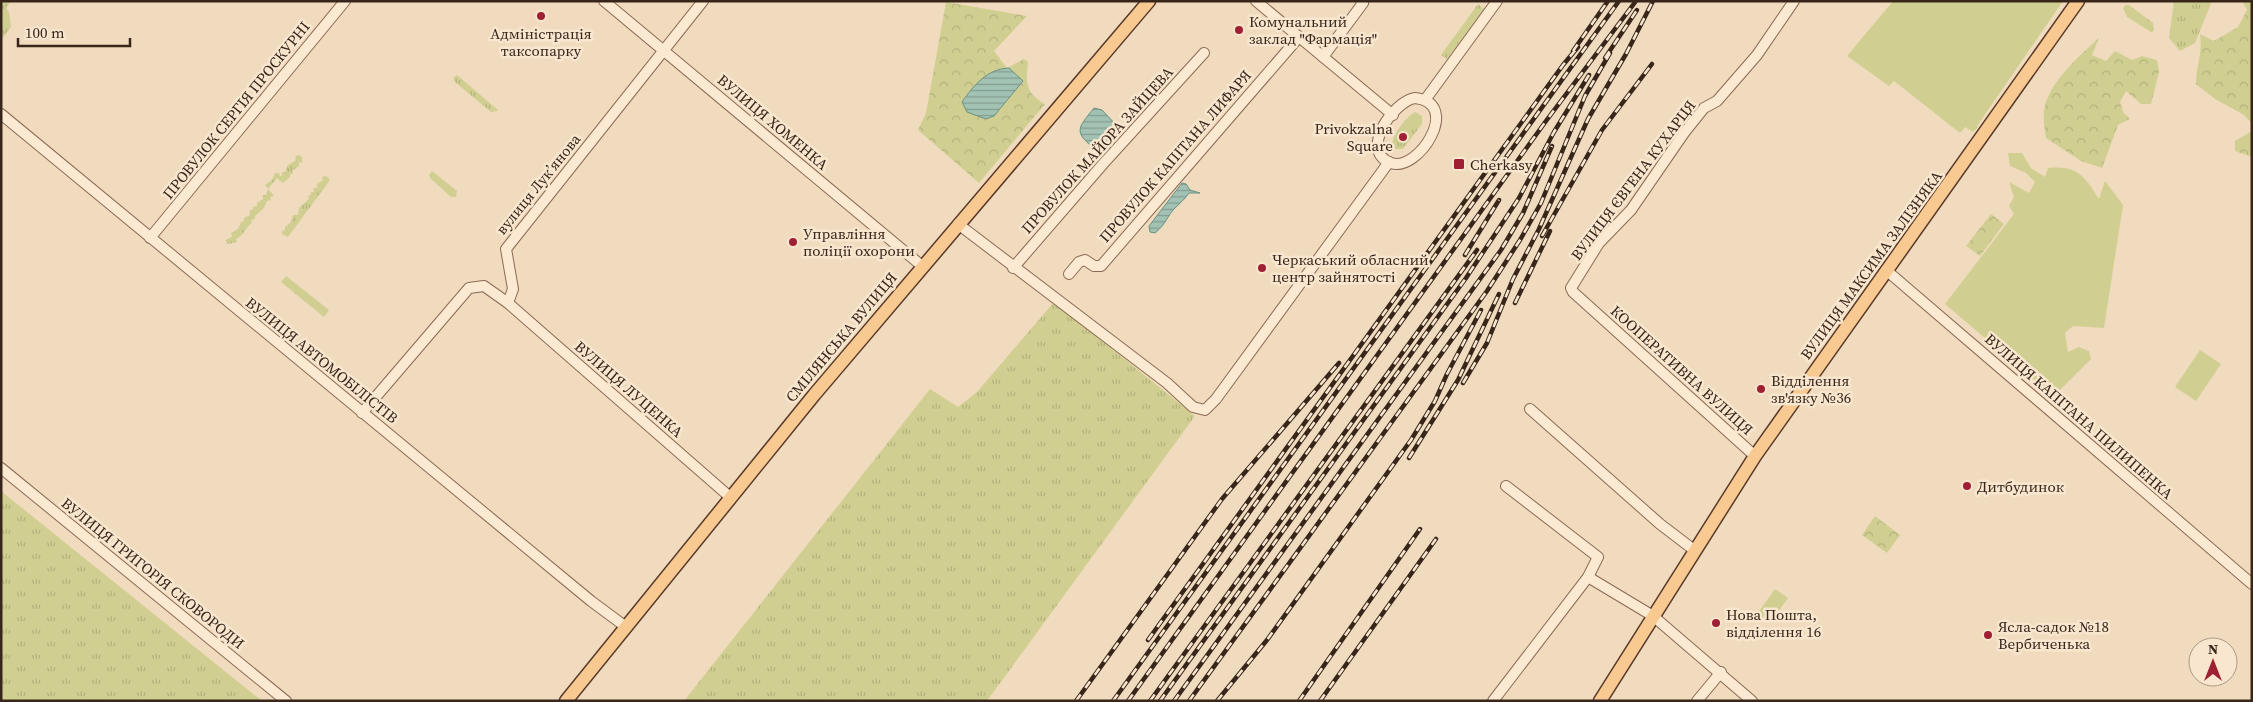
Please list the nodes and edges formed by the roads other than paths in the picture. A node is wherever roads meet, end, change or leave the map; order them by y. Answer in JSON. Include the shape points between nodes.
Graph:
{"nodes":[{"id":1,"x":345,"y":1,"type":"edge"},
{"id":2,"x":604,"y":1,"type":"edge"},
{"id":3,"x":703,"y":1,"type":"edge"},
{"id":4,"x":1149,"y":1,"type":"edge"},
{"id":5,"x":1256,"y":1,"type":"edge"},
{"id":6,"x":1361,"y":1,"type":"edge"},
{"id":7,"x":1497,"y":1,"type":"edge"},
{"id":8,"x":1794,"y":1,"type":"edge"},
{"id":9,"x":2078,"y":1,"type":"edge"},
{"id":10,"x":1298,"y":37,"type":"junction"},
{"id":11,"x":664,"y":51,"type":"junction"},
{"id":12,"x":1204,"y":53,"type":"dead end"},
{"id":13,"x":1322,"y":56,"type":"junction"},
{"id":14,"x":1425,"y":100,"type":"junction"},
{"id":15,"x":1,"y":114,"type":"edge"},
{"id":16,"x":1392,"y":115,"type":"junction"},
{"id":17,"x":1389,"y":162,"type":"junction"},
{"id":18,"x":958,"y":224,"type":"junction"},
{"id":19,"x":150,"y":238,"type":"junction"},
{"id":20,"x":922,"y":266,"type":"junction"},
{"id":21,"x":1013,"y":268,"type":"junction"},
{"id":22,"x":1886,"y":270,"type":"junction"},
{"id":23,"x":1069,"y":274,"type":"dead end"},
{"id":24,"x":508,"y":304,"type":"junction"},
{"id":25,"x":1590,"y":307,"type":"joint"},
{"id":26,"x":1530,"y":409,"type":"dead end"},
{"id":27,"x":362,"y":413,"type":"junction"},
{"id":28,"x":1755,"y":456,"type":"junction"},
{"id":29,"x":1,"y":468,"type":"edge"},
{"id":30,"x":1506,"y":486,"type":"dead end"},
{"id":31,"x":730,"y":497,"type":"junction"},
{"id":32,"x":1694,"y":550,"type":"junction"},
{"id":33,"x":1588,"y":577,"type":"junction"},
{"id":34,"x":2252,"y":584,"type":"edge"},
{"id":35,"x":1652,"y":616,"type":"junction"},
{"id":36,"x":626,"y":627,"type":"junction"},
{"id":37,"x":1721,"y":672,"type":"junction"},
{"id":38,"x":286,"y":701,"type":"edge"},
{"id":39,"x":566,"y":701,"type":"edge"},
{"id":40,"x":1493,"y":701,"type":"edge"},
{"id":41,"x":1600,"y":701,"type":"edge"},
{"id":42,"x":1697,"y":701,"type":"edge"},
{"id":43,"x":1752,"y":701,"type":"edge"}],
"edges":[{"from":1,"to":19,"type":"street","name":"ПРОВУЛОК СЕРГІЯ ПРОСКУРНІ"},
{"from":2,"to":11,"type":"street","name":"ВУЛИЦЯ ХОМЕНКА"},
{"from":3,"to":11,"type":"street","name":"вулиця Лукʼянова"},
{"from":4,"to":18,"type":"main road","name":"СМІЛЯНСЬКА ВУЛИЦЯ"},
{"from":5,"to":10,"type":"street"},
{"from":6,"to":13,"type":"street","via":[[1363,3]]},
{"from":7,"to":14,"type":"street"},
{"from":8,"to":25,"type":"street","name":"ВУЛИЦЯ ЄВГЕНА КУХАРЦЯ","via":[[1757,55],[1717,101],[1704,108],[1630,210],[1599,243],[1571,288]]},
{"from":9,"to":22,"type":"main road","name":"ВУЛИЦЯ МАКСИМА ЗАЛІЗНЯКА"},
{"from":10,"to":13,"type":"street"},
{"from":10,"to":23,"type":"street","name":"ПРОВУЛОК КАПІТАНА ЛИФАРЯ","via":[[1101,266],[1085,260]]},
{"from":11,"to":20,"type":"street","name":"ВУЛИЦЯ ХОМЕНКА"},
{"from":11,"to":24,"type":"street","name":"вулиця Лукʼянова","via":[[506,248],[513,289]]},
{"from":12,"to":21,"type":"street","name":"ПРОВУЛОК МАЙОРА ЗАЙЦЕВА"},
{"from":13,"to":16,"type":"street"},
{"from":14,"to":16,"type":"street","via":[[1406,100]]},
{"from":14,"to":17,"type":"street","via":[[1436,113],[1434,131],[1412,160],[1399,164]]},
{"from":15,"to":19,"type":"street","name":"ВУЛИЦЯ АВТОМОБІЛІСТІВ"},
{"from":16,"to":17,"type":"street","via":[[1377,140],[1380,153]]},
{"from":17,"to":21,"type":"street","via":[[1205,410],[1193,407],[1167,383]]},
{"from":18,"to":20,"type":"main road","name":"СМІЛЯНСЬКА ВУЛИЦЯ"},
{"from":18,"to":21,"type":"street"},
{"from":19,"to":27,"type":"street","name":"ВУЛИЦЯ АВТОМОБІЛІСТІВ"},
{"from":20,"to":31,"type":"main road","name":"СМІЛЯНСЬКА ВУЛИЦЯ"},
{"from":22,"to":28,"type":"main road","name":"ВУЛИЦЯ МАКСИМА ЗАЛІЗНЯКА"},
{"from":22,"to":34,"type":"street","name":"ВУЛИЦЯ КАПІТАНА ПИЛИПЕНКА"},
{"from":24,"to":27,"type":"street","via":[[484,286],[469,288]]},
{"from":24,"to":31,"type":"street","name":"ВУЛИЦЯ ЛУЦЕНКА"},
{"from":25,"to":28,"type":"street","name":"КООПЕРАТИВНА ВУЛИЦЯ"},
{"from":26,"to":32,"type":"street"},
{"from":27,"to":36,"type":"street","name":"ВУЛИЦЯ АВТОМОБІЛІСТІВ"},
{"from":28,"to":32,"type":"main road","name":"ВУЛИЦЯ МАКСИМА ЗАЛІЗНЯКА"},
{"from":29,"to":38,"type":"street","name":"ВУЛИЦЯ ГРИГОРІЯ СКОВОРОДИ"},
{"from":30,"to":33,"type":"street","via":[[1598,557]]},
{"from":31,"to":36,"type":"main road","name":"СМІЛЯНСЬКА ВУЛИЦЯ"},
{"from":32,"to":35,"type":"main road","name":"ВУЛИЦЯ МАКСИМА ЗАЛІЗНЯКА"},
{"from":33,"to":35,"type":"street"},
{"from":33,"to":40,"type":"street"},
{"from":35,"to":37,"type":"street"},
{"from":35,"to":41,"type":"main road","name":"ВУЛИЦЯ МАКСИМА ЗАЛІЗНЯКА"},
{"from":36,"to":39,"type":"main road","name":"СМІЛЯНСЬКА ВУЛИЦЯ"},
{"from":37,"to":42,"type":"street"},
{"from":37,"to":43,"type":"street"}]}
